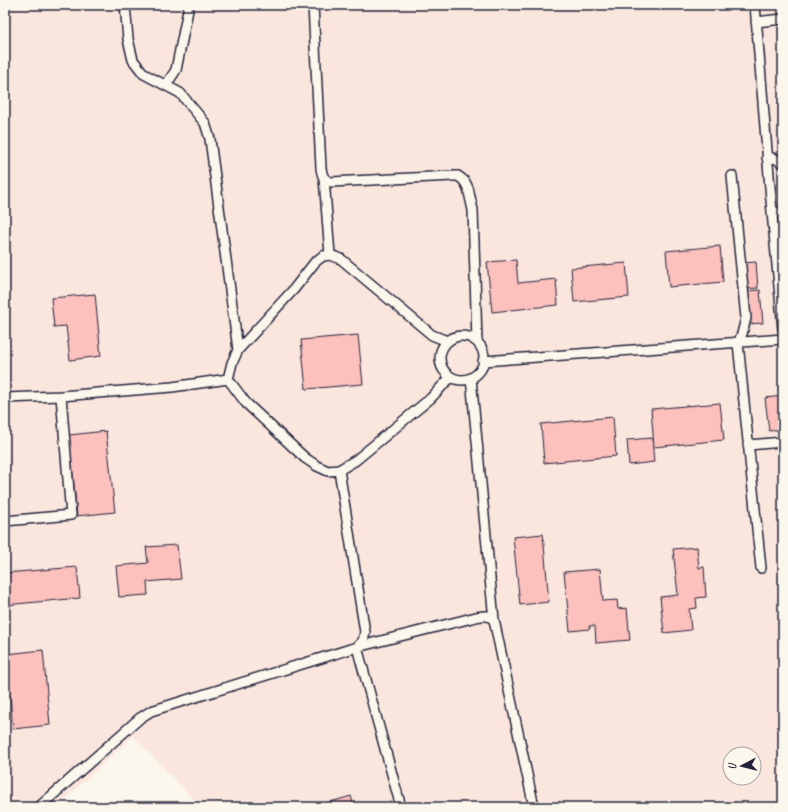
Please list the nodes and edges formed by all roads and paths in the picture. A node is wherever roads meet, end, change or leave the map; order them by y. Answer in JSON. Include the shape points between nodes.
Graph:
{"nodes":[{"id":1,"x":125,"y":5,"type":"edge"},
{"id":2,"x":189,"y":5,"type":"edge"},
{"id":3,"x":313,"y":5,"type":"edge"},
{"id":4,"x":754,"y":5,"type":"edge"},
{"id":5,"x":783,"y":19,"type":"edge"},
{"id":6,"x":756,"y":22,"type":"junction"},
{"id":7,"x":166,"y":85,"type":"junction"},
{"id":8,"x":767,"y":158,"type":"junction"},
{"id":9,"x":783,"y":164,"type":"edge"},
{"id":10,"x":732,"y":176,"type":"dead end"},
{"id":11,"x":324,"y":178,"type":"junction"},
{"id":12,"x":772,"y":212,"type":"junction"},
{"id":13,"x":783,"y":212,"type":"edge"},
{"id":14,"x":330,"y":255,"type":"junction"},
{"id":15,"x":783,"y":329,"type":"edge"},
{"id":16,"x":783,"y":339,"type":"edge"},
{"id":17,"x":447,"y":341,"type":"junction"},
{"id":18,"x":477,"y":342,"type":"junction"},
{"id":19,"x":738,"y":343,"type":"junction"},
{"id":20,"x":238,"y":350,"type":"junction"},
{"id":21,"x":484,"y":361,"type":"junction"},
{"id":22,"x":451,"y":378,"type":"junction"},
{"id":23,"x":471,"y":378,"type":"junction"},
{"id":24,"x":228,"y":379,"type":"junction"},
{"id":25,"x":61,"y":396,"type":"junction"},
{"id":26,"x":5,"y":398,"type":"edge"},
{"id":27,"x":783,"y":442,"type":"edge"},
{"id":28,"x":748,"y":445,"type":"junction"},
{"id":29,"x":339,"y":470,"type":"junction"},
{"id":30,"x":5,"y":521,"type":"edge"},
{"id":31,"x":761,"y":568,"type":"dead end"},
{"id":32,"x":494,"y":620,"type":"junction"},
{"id":33,"x":358,"y":647,"type":"junction"},
{"id":34,"x":39,"y":807,"type":"edge"},
{"id":35,"x":401,"y":807,"type":"edge"},
{"id":36,"x":534,"y":807,"type":"edge"}],
"edges":[{"from":1,"to":7,"type":"lane","via":[[133,60],[144,74]]},
{"from":2,"to":7,"type":"lane","via":[[176,70]]},
{"from":3,"to":11,"type":"lane","via":[[321,168]]},
{"from":4,"to":6,"type":"lane"},
{"from":5,"to":6,"type":"lane"},
{"from":6,"to":8,"type":"lane"},
{"from":7,"to":20,"type":"lane","via":[[180,93],[205,123],[208,134]]},
{"from":8,"to":9,"type":"lane","via":[[771,157]]},
{"from":8,"to":12,"type":"lane"},
{"from":10,"to":19,"type":"lane","via":[[746,318]]},
{"from":11,"to":14,"type":"lane"},
{"from":11,"to":18,"type":"lane","via":[[331,182],[453,176],[462,179],[468,188],[473,210]]},
{"from":12,"to":13,"type":"lane"},
{"from":12,"to":15,"type":"lane"},
{"from":14,"to":17,"type":"lane","via":[[341,259],[432,335]]},
{"from":14,"to":20,"type":"lane","via":[[323,256],[315,262]]},
{"from":16,"to":19,"type":"lane"},
{"from":17,"to":18,"type":"lane","via":[[461,336]]},
{"from":17,"to":22,"type":"lane","via":[[442,348],[440,360],[443,370]]},
{"from":18,"to":21,"type":"lane"},
{"from":19,"to":21,"type":"lane"},
{"from":19,"to":28,"type":"lane"},
{"from":20,"to":24,"type":"lane"},
{"from":21,"to":23,"type":"lane"},
{"from":22,"to":23,"type":"lane"},
{"from":22,"to":29,"type":"lane","via":[[431,398],[356,460]]},
{"from":23,"to":32,"type":"lane"},
{"from":24,"to":25,"type":"lane","via":[[172,387]]},
{"from":24,"to":29,"type":"lane","via":[[246,403],[305,458],[328,471]]},
{"from":25,"to":26,"type":"lane"},
{"from":25,"to":30,"type":"lane","via":[[71,515]]},
{"from":27,"to":28,"type":"lane"},
{"from":28,"to":31,"type":"lane"},
{"from":29,"to":33,"type":"lane","via":[[365,632]]},
{"from":32,"to":33,"type":"lane","via":[[487,615],[476,616]]},
{"from":32,"to":36,"type":"lane"},
{"from":33,"to":34,"type":"lane","via":[[151,711]]},
{"from":33,"to":35,"type":"lane"}]}
